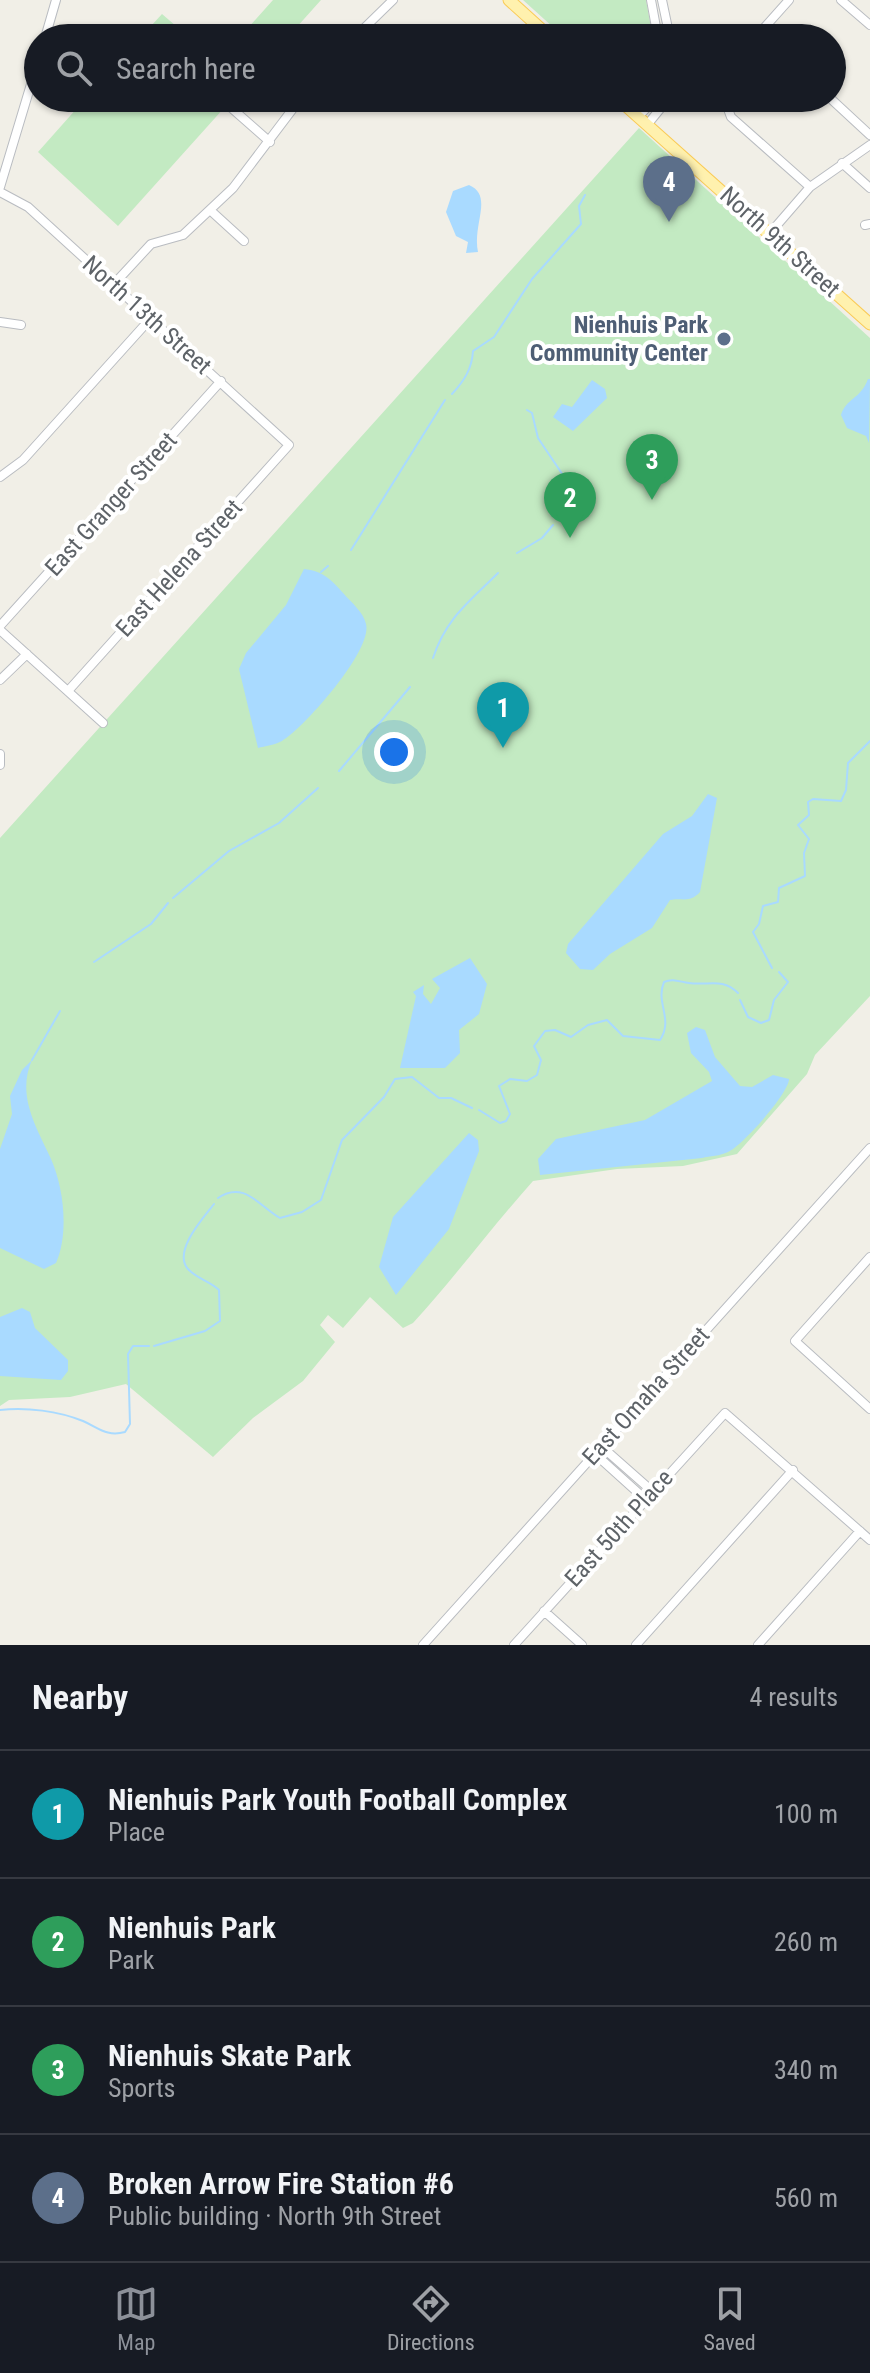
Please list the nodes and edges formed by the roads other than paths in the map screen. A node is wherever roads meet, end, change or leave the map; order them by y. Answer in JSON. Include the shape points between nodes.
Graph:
{"nodes":[{"id":1,"x":56,"y":0,"type":"edge"},
{"id":2,"x":393,"y":0,"type":"edge"},
{"id":3,"x":509,"y":0,"type":"edge"},
{"id":4,"x":651,"y":0,"type":"edge"},
{"id":5,"x":662,"y":0,"type":"edge"},
{"id":6,"x":789,"y":0,"type":"edge"},
{"id":7,"x":841,"y":0,"type":"edge"},
{"id":8,"x":49,"y":24,"type":"edge"},
{"id":9,"x":368,"y":24,"type":"edge"},
{"id":10,"x":536,"y":24,"type":"edge"},
{"id":11,"x":655,"y":24,"type":"edge"},
{"id":12,"x":667,"y":24,"type":"edge"},
{"id":13,"x":769,"y":24,"type":"edge"},
{"id":14,"x":870,"y":25,"type":"edge"},
{"id":15,"x":24,"y":107,"type":"edge"},
{"id":16,"x":236,"y":112,"type":"edge"},
{"id":17,"x":291,"y":112,"type":"edge"},
{"id":18,"x":633,"y":112,"type":"edge"},
{"id":19,"x":648,"y":112,"type":"edge"},
{"id":20,"x":653,"y":112,"type":"edge"},
{"id":21,"x":729,"y":112,"type":"edge"},
{"id":22,"x":845,"y":112,"type":"edge"},
{"id":23,"x":643,"y":121,"type":"junction"},
{"id":24,"x":870,"y":135,"type":"edge"},
{"id":25,"x":270,"y":142,"type":"junction"},
{"id":26,"x":870,"y":145,"type":"edge"},
{"id":27,"x":0,"y":146,"type":"edge"},
{"id":28,"x":11,"y":149,"type":"junction"},
{"id":29,"x":842,"y":163,"type":"junction"},
{"id":30,"x":810,"y":187,"type":"junction"},
{"id":31,"x":870,"y":188,"type":"edge"},
{"id":32,"x":0,"y":189,"type":"edge"},
{"id":33,"x":210,"y":210,"type":"junction"},
{"id":34,"x":771,"y":232,"type":"junction"},
{"id":35,"x":244,"y":241,"type":"dead end"},
{"id":36,"x":114,"y":284,"type":"junction"},
{"id":37,"x":151,"y":318,"type":"junction"},
{"id":38,"x":0,"y":322,"type":"edge"},
{"id":39,"x":870,"y":324,"type":"edge"},
{"id":40,"x":21,"y":325,"type":"dead end"},
{"id":41,"x":221,"y":381,"type":"junction"},
{"id":42,"x":289,"y":445,"type":"joint"},
{"id":43,"x":0,"y":477,"type":"edge"},
{"id":44,"x":0,"y":628,"type":"edge"},
{"id":45,"x":27,"y":654,"type":"junction"},
{"id":46,"x":0,"y":680,"type":"edge"},
{"id":47,"x":68,"y":691,"type":"junction"},
{"id":48,"x":103,"y":723,"type":"dead end"},
{"id":49,"x":0,"y":754,"type":"edge"},
{"id":50,"x":0,"y":765,"type":"edge"},
{"id":51,"x":870,"y":1148,"type":"edge"},
{"id":52,"x":870,"y":1257,"type":"edge"},
{"id":53,"x":870,"y":1394,"type":"edge"},
{"id":54,"x":866,"y":1405,"type":"edge"},
{"id":55,"x":598,"y":1450,"type":"junction"},
{"id":56,"x":793,"y":1470,"type":"junction"},
{"id":57,"x":648,"y":1495,"type":"junction"},
{"id":58,"x":860,"y":1531,"type":"junction"},
{"id":59,"x":870,"y":1540,"type":"edge"},
{"id":60,"x":544,"y":1611,"type":"junction"},
{"id":61,"x":423,"y":1645,"type":"edge"},
{"id":62,"x":514,"y":1645,"type":"edge"},
{"id":63,"x":582,"y":1645,"type":"edge"},
{"id":64,"x":636,"y":1645,"type":"edge"},
{"id":65,"x":758,"y":1645,"type":"edge"}],
"edges":[{"from":1,"to":8,"type":"street"},
{"from":2,"to":9,"type":"street"},
{"from":3,"to":10,"type":"main road"},
{"from":4,"to":11,"type":"street"},
{"from":5,"to":12,"type":"street"},
{"from":6,"to":13,"type":"street"},
{"from":7,"to":14,"type":"street"},
{"from":15,"to":28,"type":"street"},
{"from":16,"to":25,"type":"street"},
{"from":17,"to":25,"type":"street"},
{"from":18,"to":23,"type":"main road","name":"North 9th Street"},
{"from":19,"to":23,"type":"street"},
{"from":20,"to":23,"type":"street"},
{"from":21,"to":30,"type":"street"},
{"from":22,"to":24,"type":"street"},
{"from":23,"to":34,"type":"main road","name":"North 9th Street"},
{"from":25,"to":33,"type":"street"},
{"from":26,"to":29,"type":"street"},
{"from":27,"to":28,"type":"street"},
{"from":28,"to":32,"type":"street"},
{"from":29,"to":30,"type":"street"},
{"from":29,"to":31,"type":"street"},
{"from":30,"to":34,"type":"street"},
{"from":32,"to":36,"type":"street","name":"North 13th Street","via":[[23,202]]},
{"from":33,"to":35,"type":"street"},
{"from":33,"to":36,"type":"street","via":[[183,235],[151,244]]},
{"from":34,"to":39,"type":"main road","name":"North 9th Street"},
{"from":36,"to":37,"type":"street","name":"North 13th Street"},
{"from":37,"to":41,"type":"street","name":"North 13th Street"},
{"from":37,"to":43,"type":"street","via":[[23,460]]},
{"from":38,"to":40,"type":"street"},
{"from":41,"to":42,"type":"street","name":"North 13th Street"},
{"from":41,"to":44,"type":"street","name":"East Granger Street"},
{"from":42,"to":47,"type":"street","name":"East Helena Street"},
{"from":44,"to":45,"type":"street"},
{"from":45,"to":46,"type":"street"},
{"from":45,"to":47,"type":"street"},
{"from":47,"to":48,"type":"street"},
{"from":49,"to":50,"type":"street"},
{"from":51,"to":55,"type":"street","name":"East Omaha Street"},
{"from":52,"to":54,"type":"street","via":[[795,1341]]},
{"from":53,"to":54,"type":"street"},
{"from":55,"to":57,"type":"street"},
{"from":55,"to":61,"type":"street","name":"East Omaha Street"},
{"from":56,"to":57,"type":"street","name":"East 50th Place","via":[[725,1413]]},
{"from":56,"to":58,"type":"street"},
{"from":56,"to":64,"type":"street"},
{"from":57,"to":60,"type":"street","name":"East 50th Place"},
{"from":58,"to":59,"type":"street"},
{"from":58,"to":65,"type":"street"},
{"from":60,"to":62,"type":"street","name":"East 50th Place"},
{"from":60,"to":63,"type":"street"}]}
